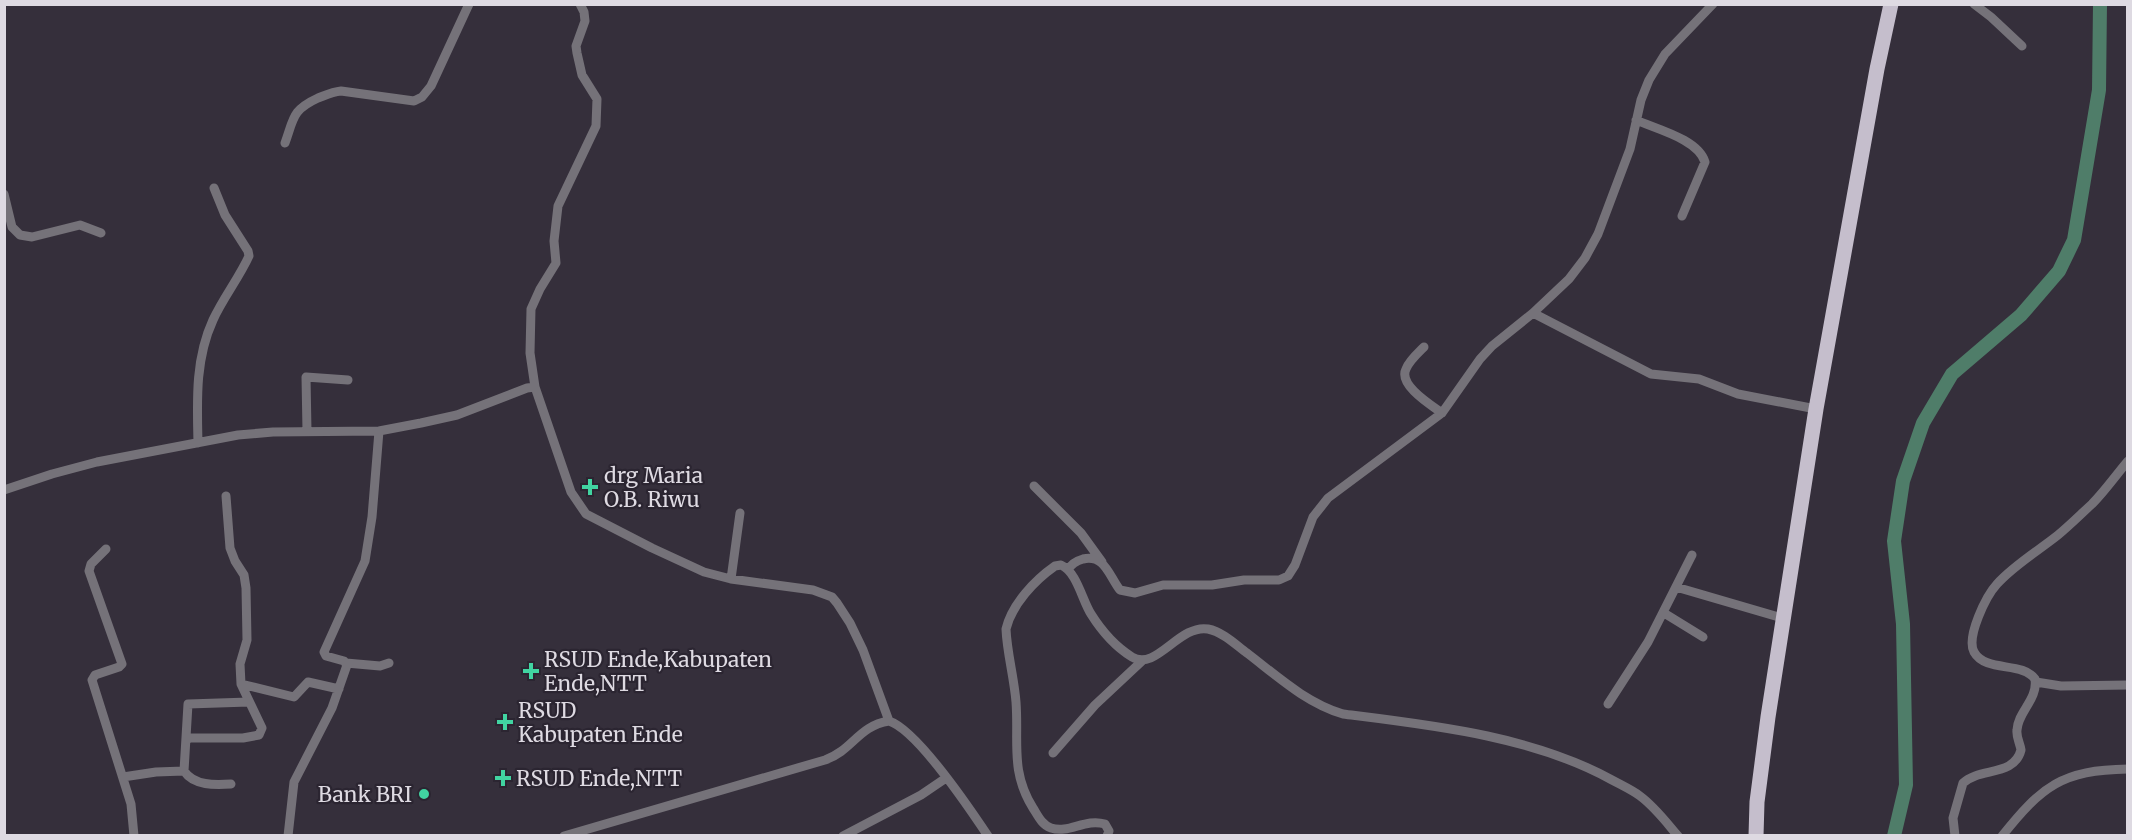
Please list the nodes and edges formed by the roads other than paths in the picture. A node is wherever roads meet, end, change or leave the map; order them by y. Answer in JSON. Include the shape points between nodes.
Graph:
{"nodes":[{"id":1,"x":469,"y":4,"type":"edge"},
{"id":2,"x":580,"y":4,"type":"edge"},
{"id":3,"x":1713,"y":4,"type":"edge"},
{"id":4,"x":1891,"y":4,"type":"edge"},
{"id":5,"x":1974,"y":4,"type":"edge"},
{"id":6,"x":2022,"y":46,"type":"dead end"},
{"id":7,"x":1636,"y":120,"type":"junction"},
{"id":8,"x":285,"y":143,"type":"dead end"},
{"id":9,"x":214,"y":188,"type":"dead end"},
{"id":10,"x":4,"y":194,"type":"edge"},
{"id":11,"x":1683,"y":216,"type":"dead end"},
{"id":12,"x":101,"y":233,"type":"dead end"},
{"id":13,"x":1533,"y":313,"type":"junction"},
{"id":14,"x":1424,"y":347,"type":"dead end"},
{"id":15,"x":348,"y":380,"type":"dead end"},
{"id":16,"x":535,"y":387,"type":"junction"},
{"id":17,"x":1816,"y":409,"type":"junction"},
{"id":18,"x":1442,"y":413,"type":"junction"},
{"id":19,"x":379,"y":430,"type":"junction"},
{"id":20,"x":307,"y":431,"type":"junction"},
{"id":21,"x":198,"y":443,"type":"junction"},
{"id":22,"x":2127,"y":461,"type":"edge"},
{"id":23,"x":1034,"y":486,"type":"dead end"},
{"id":24,"x":4,"y":490,"type":"edge"},
{"id":25,"x":226,"y":496,"type":"dead end"},
{"id":26,"x":740,"y":513,"type":"dead end"},
{"id":27,"x":106,"y":549,"type":"dead end"},
{"id":28,"x":1692,"y":555,"type":"dead end"},
{"id":29,"x":1103,"y":562,"type":"junction"},
{"id":30,"x":1068,"y":570,"type":"junction"},
{"id":31,"x":731,"y":579,"type":"junction"},
{"id":32,"x":1676,"y":587,"type":"junction"},
{"id":33,"x":1664,"y":613,"type":"junction"},
{"id":34,"x":1782,"y":618,"type":"junction"},
{"id":35,"x":1703,"y":637,"type":"dead end"},
{"id":36,"x":1142,"y":660,"type":"junction"},
{"id":37,"x":346,"y":663,"type":"junction"},
{"id":38,"x":389,"y":663,"type":"dead end"},
{"id":39,"x":2036,"y":682,"type":"junction"},
{"id":40,"x":241,"y":684,"type":"junction"},
{"id":41,"x":2127,"y":685,"type":"edge"},
{"id":42,"x":339,"y":689,"type":"junction"},
{"id":43,"x":249,"y":702,"type":"junction"},
{"id":44,"x":1608,"y":704,"type":"dead end"},
{"id":45,"x":889,"y":721,"type":"junction"},
{"id":46,"x":186,"y":740,"type":"junction"},
{"id":47,"x":1053,"y":753,"type":"dead end"},
{"id":48,"x":2127,"y":769,"type":"edge"},
{"id":49,"x":184,"y":771,"type":"junction"},
{"id":50,"x":123,"y":777,"type":"junction"},
{"id":51,"x":946,"y":778,"type":"junction"},
{"id":52,"x":231,"y":784,"type":"dead end"},
{"id":53,"x":566,"y":835,"type":"edge"},
{"id":54,"x":134,"y":836,"type":"edge"},
{"id":55,"x":288,"y":836,"type":"edge"},
{"id":56,"x":843,"y":836,"type":"edge"},
{"id":57,"x":988,"y":836,"type":"edge"},
{"id":58,"x":1107,"y":836,"type":"edge"},
{"id":59,"x":1678,"y":836,"type":"edge"},
{"id":60,"x":1756,"y":836,"type":"edge"},
{"id":61,"x":1955,"y":836,"type":"edge"},
{"id":62,"x":2002,"y":836,"type":"edge"}],
"edges":[{"from":1,"to":8,"type":"street","via":[[431,86],[422,97],[409,100],[341,91],[329,93],[301,107]]},
{"from":2,"to":16,"type":"street","via":[[585,21],[576,46],[582,75],[597,99],[596,126],[558,206],[556,263],[531,309],[530,352]]},
{"from":3,"to":7,"type":"street","via":[[1665,54],[1649,80]]},
{"from":4,"to":17,"type":"highway"},
{"from":5,"to":6,"type":"street"},
{"from":7,"to":11,"type":"street","via":[[1685,141],[1703,155],[1705,162]]},
{"from":7,"to":13,"type":"street","via":[[1630,149],[1598,234],[1569,279]]},
{"from":9,"to":21,"type":"street","via":[[249,256],[208,333],[197,381]]},
{"from":10,"to":12,"type":"street","via":[[12,227],[20,235],[32,237],[80,225]]},
{"from":13,"to":17,"type":"street","via":[[1651,374],[1699,380],[1738,394]]},
{"from":13,"to":18,"type":"street","via":[[1480,359]]},
{"from":14,"to":18,"type":"street","via":[[1404,376],[1407,384]]},
{"from":15,"to":20,"type":"street","via":[[306,377]]},
{"from":16,"to":19,"type":"street","via":[[457,415]]},
{"from":16,"to":31,"type":"street","via":[[571,492],[586,514],[704,572]]},
{"from":17,"to":34,"type":"highway"},
{"from":18,"to":29,"type":"street","via":[[1328,498],[1313,517],[1295,566],[1279,580],[1169,584],[1135,593],[1120,590]]},
{"from":19,"to":20,"type":"street"},
{"from":19,"to":37,"type":"street","via":[[365,561],[324,652]]},
{"from":20,"to":21,"type":"street","via":[[250,434]]},
{"from":21,"to":24,"type":"street","via":[[97,462]]},
{"from":22,"to":39,"type":"street","via":[[2094,502],[1996,585],[1979,617],[1972,641],[1976,654],[1988,662],[2028,673]]},
{"from":23,"to":29,"type":"street","via":[[1081,532]]},
{"from":25,"to":40,"type":"street","via":[[230,548],[246,588],[248,640],[240,664]]},
{"from":26,"to":31,"type":"street"},
{"from":27,"to":50,"type":"street","via":[[89,571],[122,664],[92,680]]},
{"from":28,"to":32,"type":"street"},
{"from":29,"to":30,"type":"street","via":[[1084,559]]},
{"from":30,"to":36,"type":"street","via":[[1100,627],[1131,656]]},
{"from":30,"to":58,"type":"street","via":[[1060,565],[1049,570],[1024,596],[1008,622],[1019,780],[1044,825],[1061,830],[1096,821],[1105,824]]},
{"from":31,"to":45,"type":"street","via":[[813,590],[831,597],[863,650]]},
{"from":32,"to":33,"type":"street"},
{"from":32,"to":34,"type":"street"},
{"from":33,"to":35,"type":"street"},
{"from":33,"to":44,"type":"street"},
{"from":34,"to":60,"type":"highway","via":[[1758,792]]},
{"from":36,"to":47,"type":"street"},
{"from":36,"to":59,"type":"street","via":[[1152,658],[1185,633],[1209,629],[1227,638],[1298,693],[1330,710],[1480,735],[1585,766],[1638,794]]},
{"from":37,"to":38,"type":"street"},
{"from":37,"to":42,"type":"street"},
{"from":39,"to":41,"type":"street","via":[[2061,686]]},
{"from":39,"to":61,"type":"street","via":[[2034,695],[2017,727],[2020,754],[2002,770],[1963,783],[1953,818]]},
{"from":40,"to":42,"type":"street","via":[[293,696],[308,682]]},
{"from":40,"to":43,"type":"street"},
{"from":42,"to":55,"type":"street","via":[[294,782]]},
{"from":43,"to":46,"type":"street","via":[[188,704]]},
{"from":43,"to":46,"type":"street","via":[[262,728],[259,735]]},
{"from":45,"to":51,"type":"street","via":[[913,738]]},
{"from":45,"to":53,"type":"street","via":[[869,727],[834,757]]},
{"from":46,"to":49,"type":"street"},
{"from":48,"to":62,"type":"street","via":[[2067,777],[2038,796]]},
{"from":49,"to":50,"type":"street"},
{"from":49,"to":52,"type":"street","via":[[208,784]]},
{"from":50,"to":54,"type":"street"},
{"from":51,"to":56,"type":"street"},
{"from":51,"to":57,"type":"street"}]}
